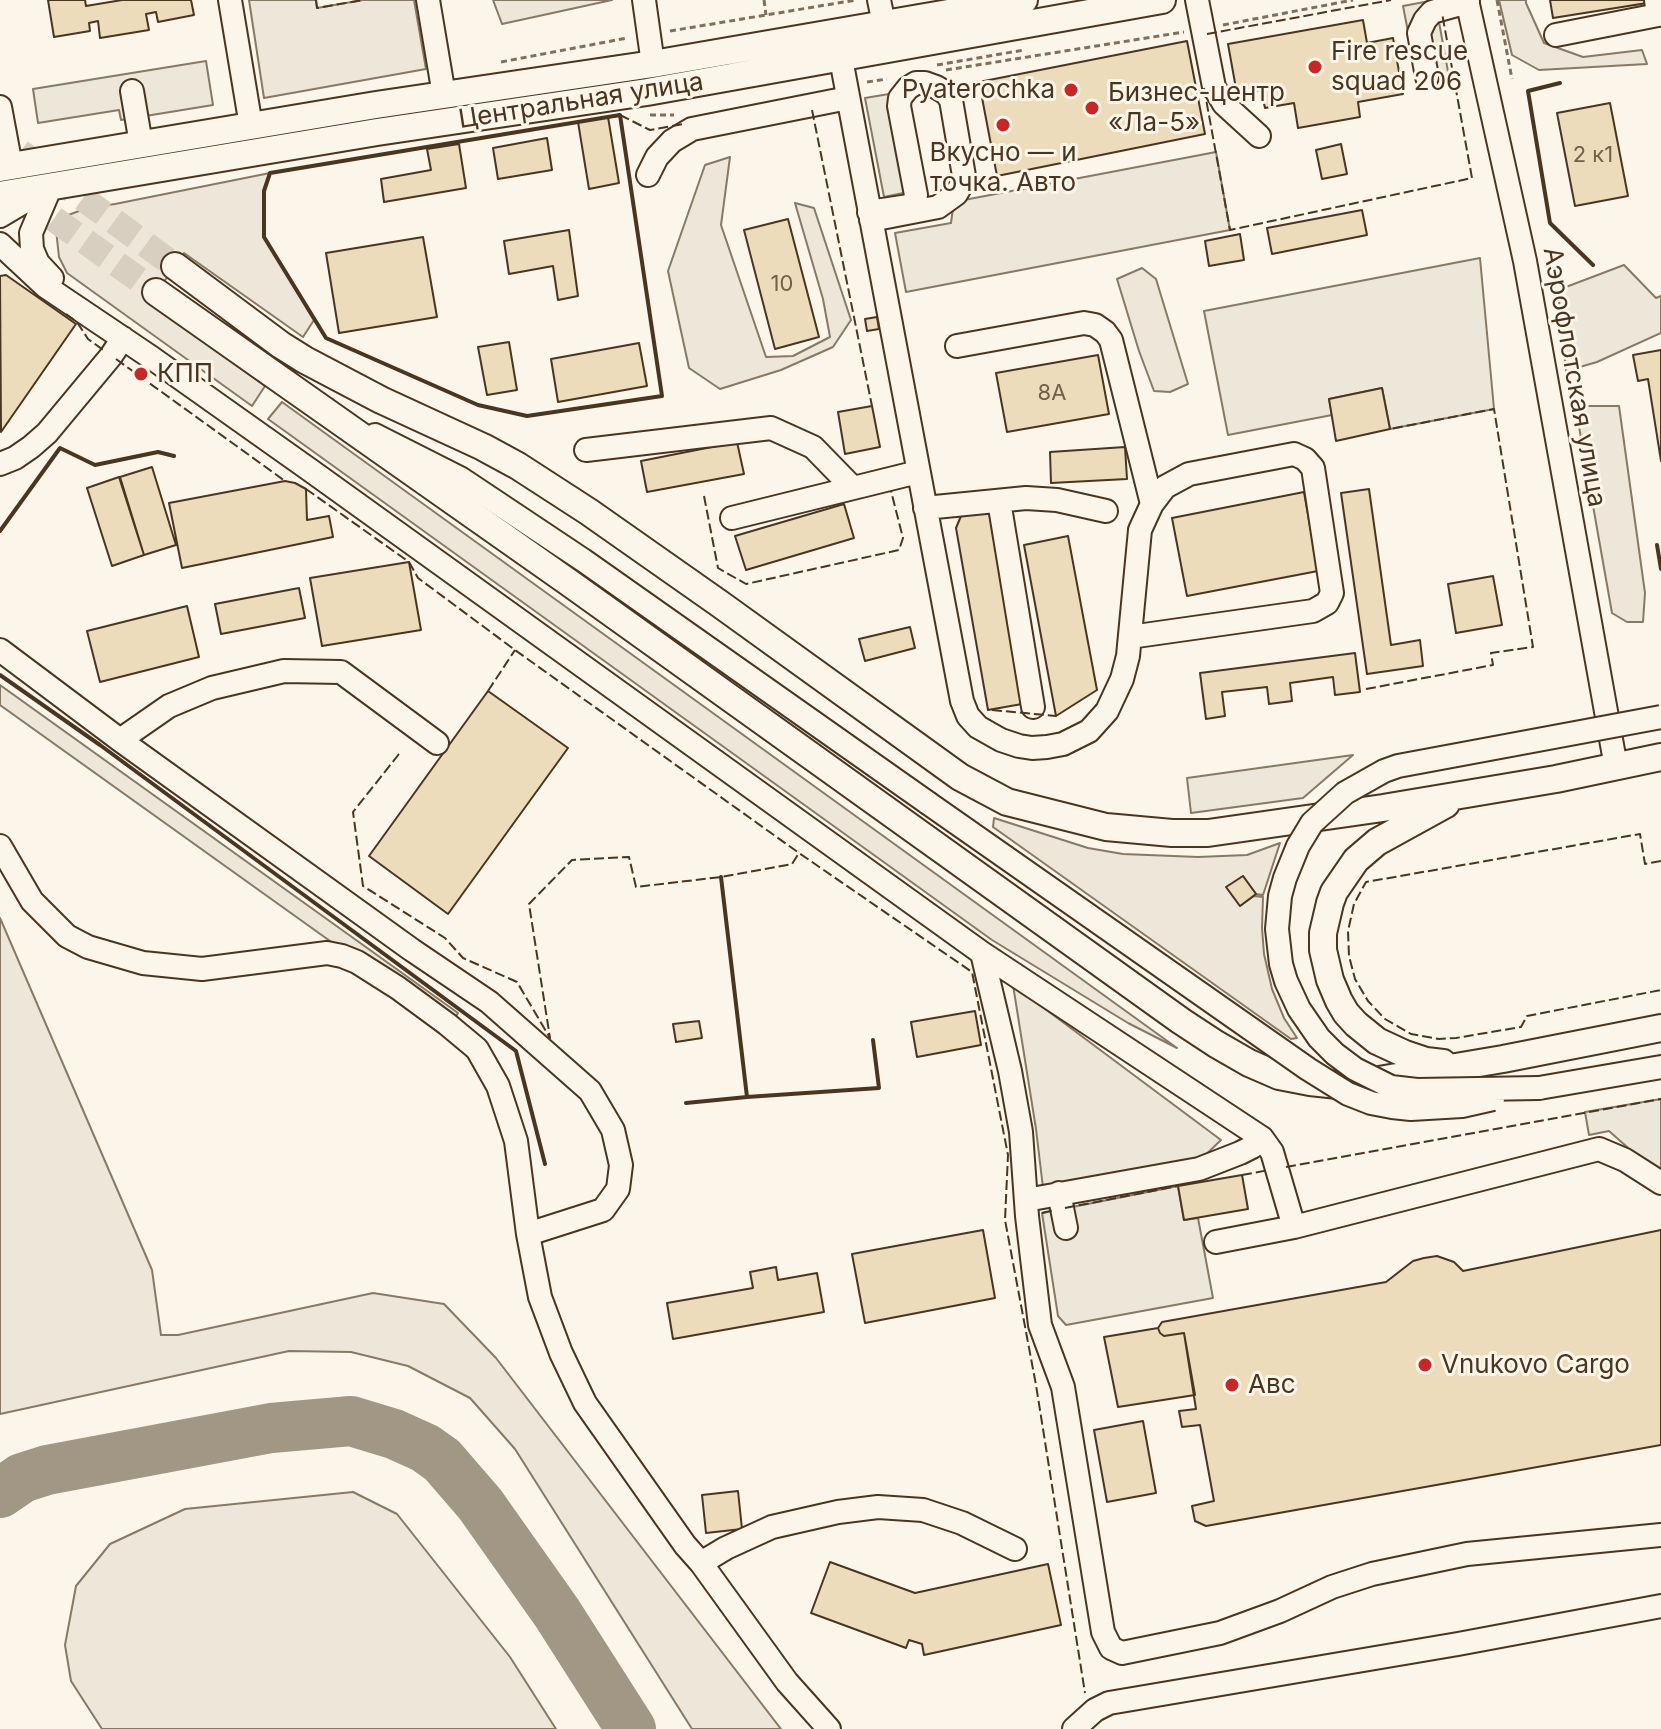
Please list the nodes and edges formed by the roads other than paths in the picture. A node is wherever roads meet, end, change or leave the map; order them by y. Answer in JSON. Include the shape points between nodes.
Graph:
{"nodes":[{"id":1,"x":230,"y":0,"type":"edge"},
{"id":2,"x":428,"y":0,"type":"edge"},
{"id":3,"x":644,"y":0,"type":"edge"},
{"id":4,"x":1024,"y":0,"type":"edge"},
{"id":5,"x":1162,"y":0,"type":"edge"},
{"id":6,"x":1197,"y":0,"type":"edge"},
{"id":7,"x":1656,"y":0,"type":"edge"},
{"id":8,"x":1468,"y":1,"type":"edge"},
{"id":9,"x":881,"y":12,"type":"edge"},
{"id":10,"x":1556,"y":35,"type":"dead end"},
{"id":11,"x":838,"y":45,"type":"junction"},
{"id":12,"x":653,"y":64,"type":"junction"},
{"id":13,"x":1427,"y":77,"type":"dead end"},
{"id":14,"x":132,"y":91,"type":"dead end"},
{"id":15,"x":444,"y":95,"type":"junction"},
{"id":16,"x":848,"y":98,"type":"junction"},
{"id":17,"x":0,"y":107,"type":"edge"},
{"id":18,"x":251,"y":126,"type":"junction"},
{"id":19,"x":1259,"y":136,"type":"dead end"},
{"id":20,"x":141,"y":144,"type":"junction"},
{"id":21,"x":5,"y":167,"type":"edge"},
{"id":22,"x":648,"y":175,"type":"dead end"},
{"id":23,"x":51,"y":186,"type":"junction"},
{"id":24,"x":0,"y":195,"type":"edge"},
{"id":25,"x":0,"y":216,"type":"edge"},
{"id":26,"x":870,"y":216,"type":"junction"},
{"id":27,"x":0,"y":244,"type":"edge"},
{"id":28,"x":0,"y":264,"type":"edge"},
{"id":29,"x":175,"y":266,"type":"tunnel mouth"},
{"id":30,"x":156,"y":292,"type":"tunnel mouth"},
{"id":31,"x":83,"y":311,"type":"junction"},
{"id":32,"x":123,"y":338,"type":"junction"},
{"id":33,"x":957,"y":346,"type":"dead end"},
{"id":34,"x":313,"y":404,"type":"junction"},
{"id":35,"x":586,"y":450,"type":"dead end"},
{"id":36,"x":0,"y":464,"type":"edge"},
{"id":37,"x":918,"y":472,"type":"junction"},
{"id":38,"x":853,"y":488,"type":"junction"},
{"id":39,"x":999,"y":501,"type":"junction"},
{"id":40,"x":1152,"y":504,"type":"junction"},
{"id":41,"x":925,"y":508,"type":"junction"},
{"id":42,"x":1106,"y":511,"type":"dead end"},
{"id":43,"x":732,"y":518,"type":"dead end"},
{"id":44,"x":1130,"y":637,"type":"junction"},
{"id":45,"x":0,"y":650,"type":"edge"},
{"id":46,"x":1033,"y":707,"type":"dead end"},
{"id":47,"x":1661,"y":717,"type":"edge"},
{"id":48,"x":120,"y":740,"type":"junction"},
{"id":49,"x":437,"y":743,"type":"dead end"},
{"id":50,"x":1661,"y":757,"type":"edge"},
{"id":51,"x":1616,"y":767,"type":"junction"},
{"id":52,"x":1466,"y":794,"type":"junction"},
{"id":53,"x":0,"y":846,"type":"edge"},
{"id":54,"x":982,"y":953,"type":"junction"},
{"id":55,"x":1661,"y":1028,"type":"edge"},
{"id":56,"x":1503,"y":1059,"type":"junction"},
{"id":57,"x":1661,"y":1067,"type":"edge"},
{"id":58,"x":1539,"y":1088,"type":"junction"},
{"id":59,"x":1262,"y":1138,"type":"junction"},
{"id":60,"x":1661,"y":1183,"type":"edge"},
{"id":61,"x":1059,"y":1193,"type":"junction"},
{"id":62,"x":1026,"y":1200,"type":"junction"},
{"id":63,"x":1294,"y":1227,"type":"junction"},
{"id":64,"x":1066,"y":1228,"type":"dead end"},
{"id":65,"x":528,"y":1234,"type":"junction"},
{"id":66,"x":1216,"y":1242,"type":"dead end"},
{"id":67,"x":1661,"y":1535,"type":"edge"},
{"id":68,"x":1015,"y":1549,"type":"dead end"},
{"id":69,"x":701,"y":1563,"type":"junction"},
{"id":70,"x":1661,"y":1606,"type":"edge"},
{"id":71,"x":829,"y":1729,"type":"edge"},
{"id":72,"x":1074,"y":1729,"type":"edge"}],
"edges":[{"from":1,"to":18,"type":"street"},
{"from":2,"to":15,"type":"street"},
{"from":3,"to":12,"type":"street"},
{"from":4,"to":9,"type":"main road","name":"Центральная улица"},
{"from":5,"to":11,"type":"main road","name":"Центральная улица"},
{"from":6,"to":19,"type":"street","via":[[1214,87],[1224,104]]},
{"from":7,"to":10,"type":"street","via":[[1658,15]]},
{"from":8,"to":13,"type":"street","via":[[1432,12],[1425,20],[1419,33]]},
{"from":8,"to":51,"type":"street","name":"Аэрофлотская улица","via":[[1525,261]]},
{"from":9,"to":11,"type":"main road","name":"Центральная улица"},
{"from":11,"to":12,"type":"main road","name":"Центральная улица"},
{"from":11,"to":16,"type":"street"},
{"from":11,"to":23,"type":"main road","name":"Центральная улица","via":[[647,92]]},
{"from":12,"to":15,"type":"main road","name":"Центральная улица"},
{"from":14,"to":20,"type":"street"},
{"from":15,"to":18,"type":"main road","name":"Центральная улица"},
{"from":16,"to":22,"type":"street","via":[[692,129],[672,141]]},
{"from":16,"to":26,"type":"street"},
{"from":17,"to":21,"type":"street"},
{"from":18,"to":20,"type":"main road","name":"Центральная улица"},
{"from":20,"to":21,"type":"main road","name":"Центральная улица"},
{"from":23,"to":24,"type":"main road","name":"Центральная улица"},
{"from":23,"to":25,"type":"street"},
{"from":23,"to":31,"type":"street","via":[[31,233],[32,249],[38,263]]},
{"from":26,"to":26,"type":"street","via":[[914,203],[900,98],[916,83],[936,87],[951,100],[962,184],[938,207]]},
{"from":26,"to":37,"type":"street"},
{"from":27,"to":31,"type":"street","via":[[45,286]]},
{"from":28,"to":31,"type":"street","via":[[51,299]]},
{"from":29,"to":52,"type":"main road","via":[[305,360],[483,447],[553,489],[960,777],[1007,802],[1106,827],[1191,834]]},
{"from":30,"to":34,"type":"main road"},
{"from":31,"to":32,"type":"street"},
{"from":32,"to":36,"type":"street","via":[[47,433]]},
{"from":32,"to":54,"type":"street"},
{"from":33,"to":40,"type":"street","via":[[1084,323],[1105,332]]},
{"from":34,"to":56,"type":"main road","via":[[1181,1021],[1249,1063],[1279,1076],[1338,1085]]},
{"from":34,"to":58,"type":"street","bridge":true,"via":[[460,478],[1348,1094],[1392,1107],[1438,1108]]},
{"from":35,"to":38,"type":"street","via":[[771,428],[813,447]]},
{"from":37,"to":38,"type":"street"},
{"from":37,"to":41,"type":"street"},
{"from":38,"to":43,"type":"street"},
{"from":39,"to":41,"type":"street"},
{"from":39,"to":42,"type":"street","via":[[1057,500]]},
{"from":39,"to":46,"type":"street"},
{"from":40,"to":44,"type":"street","via":[[1140,530]]},
{"from":40,"to":44,"type":"street","via":[[1165,487],[1189,474],[1294,454],[1305,459],[1313,468],[1332,593],[1313,611]]},
{"from":41,"to":44,"type":"street","via":[[962,701],[968,716],[988,734],[1032,748],[1063,744],[1089,731],[1115,697]]},
{"from":45,"to":48,"type":"street"},
{"from":47,"to":58,"type":"street","bridge":true,"via":[[1384,771],[1345,793],[1312,823],[1285,878],[1277,929],[1286,981],[1308,1024],[1335,1054],[1391,1087]]},
{"from":48,"to":49,"type":"street","via":[[169,706],[212,688],[284,671],[341,672]]},
{"from":48,"to":65,"type":"street","via":[[489,1002],[590,1091],[613,1130],[621,1165],[618,1189],[603,1210]]},
{"from":50,"to":51,"type":"main road"},
{"from":51,"to":52,"type":"main road"},
{"from":52,"to":56,"type":"main road","via":[[1377,842],[1356,860],[1330,903],[1323,950],[1346,1013],[1377,1041],[1435,1062]]},
{"from":53,"to":65,"type":"street","via":[[32,901],[67,936],[88,947],[143,963],[202,969],[327,953],[377,974],[435,1015],[477,1049],[498,1086],[516,1141]]},
{"from":54,"to":59,"type":"street"},
{"from":54,"to":62,"type":"street","via":[[1021,1132]]},
{"from":55,"to":56,"type":"main road"},
{"from":57,"to":58,"type":"street"},
{"from":59,"to":61,"type":"street","via":[[1199,1169]]},
{"from":59,"to":63,"type":"street","via":[[1272,1152]]},
{"from":60,"to":63,"type":"street","via":[[1599,1149]]},
{"from":61,"to":62,"type":"street"},
{"from":61,"to":64,"type":"street"},
{"from":62,"to":67,"type":"street","via":[[1040,1325],[1063,1387],[1103,1632],[1111,1648],[1122,1653],[1220,1633],[1332,1587],[1453,1557]]},
{"from":63,"to":66,"type":"street"},
{"from":65,"to":69,"type":"street","via":[[540,1297],[585,1403]]},
{"from":68,"to":69,"type":"street","via":[[923,1510],[878,1507],[772,1527]]},
{"from":69,"to":71,"type":"street","via":[[787,1682]]},
{"from":70,"to":72,"type":"street","via":[[1109,1703]]}]}
